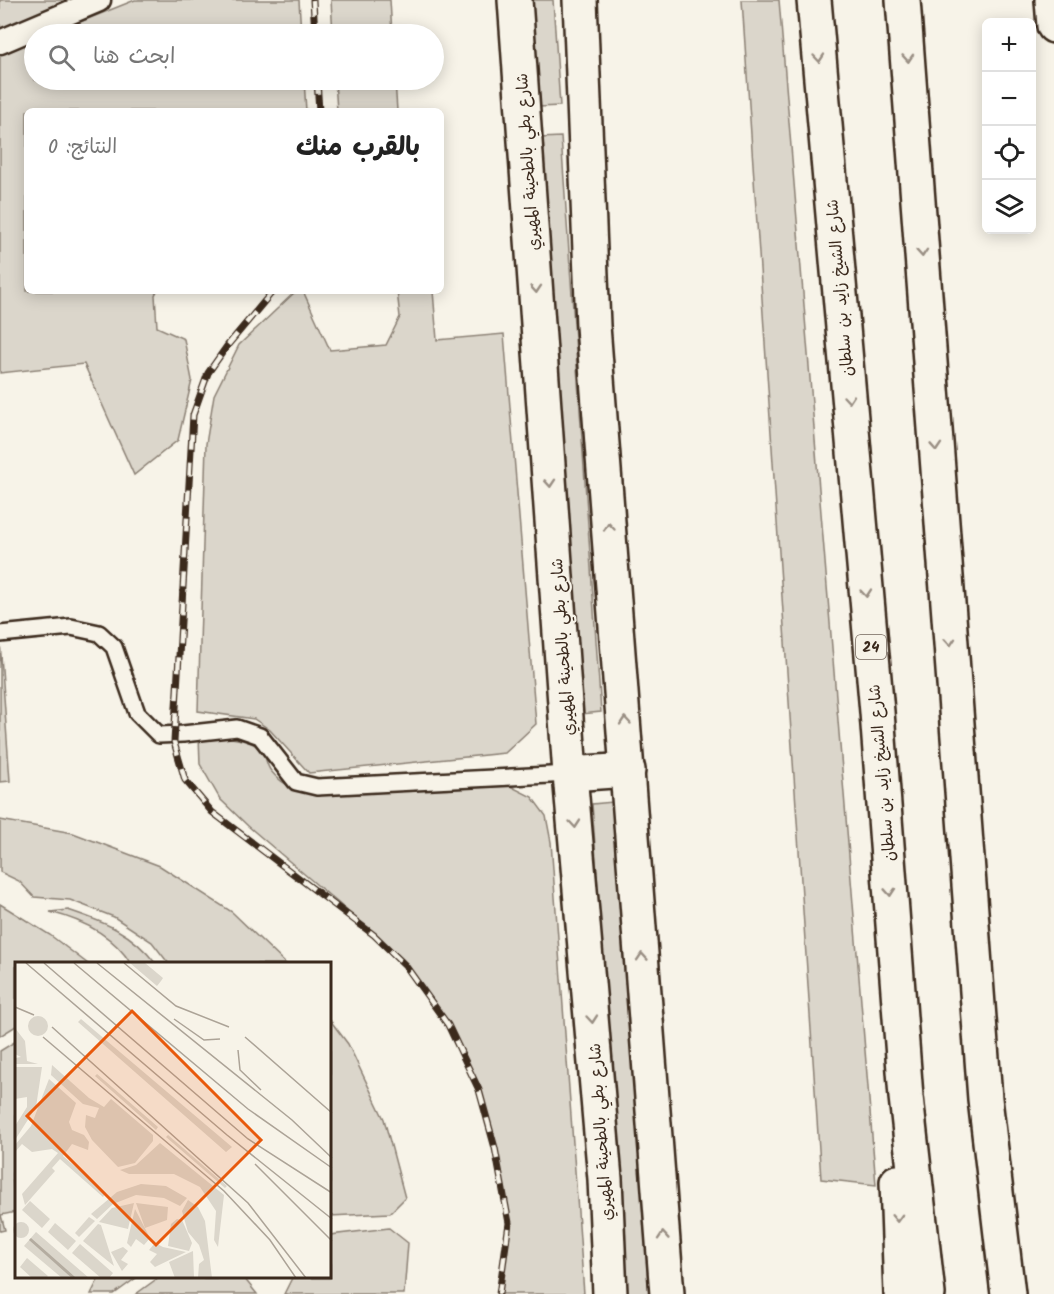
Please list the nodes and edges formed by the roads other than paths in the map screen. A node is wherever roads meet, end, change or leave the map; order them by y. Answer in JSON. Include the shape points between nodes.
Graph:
{"nodes":[{"id":1,"x":99,"y":0,"type":"edge"},
{"id":2,"x":515,"y":0,"type":"edge"},
{"id":3,"x":580,"y":0,"type":"edge"},
{"id":4,"x":814,"y":0,"type":"edge"},
{"id":5,"x":903,"y":0,"type":"edge"},
{"id":6,"x":1052,"y":0,"type":"edge"},
{"id":7,"x":42,"y":24,"type":"edge"},
{"id":8,"x":1054,"y":26,"type":"edge"},
{"id":9,"x":24,"y":32,"type":"edge"},
{"id":10,"x":0,"y":42,"type":"edge"},
{"id":11,"x":0,"y":634,"type":"edge"},
{"id":12,"x":628,"y":770,"type":"junction"},
{"id":13,"x":570,"y":774,"type":"junction"},
{"id":14,"x":906,"y":1096,"type":"junction"},
{"id":15,"x":610,"y":1294,"type":"edge"},
{"id":16,"x":667,"y":1294,"type":"edge"},
{"id":17,"x":901,"y":1294,"type":"edge"},
{"id":18,"x":928,"y":1294,"type":"edge"},
{"id":19,"x":1008,"y":1294,"type":"edge"}],
"edges":[{"from":1,"to":7,"type":"street"},
{"from":2,"to":13,"type":"main road","name":"شارع بطي بالطحينة المهيري","one_way":true},
{"from":12,"to":3,"type":"main road","one_way":true,"via":[[593,326]]},
{"from":4,"to":14,"type":"main road","name":"شارع الشيخ زايد بن سلطان","number":"24","one_way":true,"via":[[877,712]]},
{"from":5,"to":19,"type":"main road","one_way":true,"via":[[985,1100]]},
{"from":6,"to":8,"type":"main road"},
{"from":9,"to":10,"type":"street"},
{"from":11,"to":13,"type":"lane","via":[[71,627],[99,633],[114,647],[136,713],[159,735],[237,728],[260,736],[296,782],[317,787]]},
{"from":12,"to":13,"type":"main road"},
{"from":16,"to":12,"type":"main road","one_way":true},
{"from":13,"to":15,"type":"main road","name":"شارع بطي بالطحينة المهيري","one_way":true,"via":[[605,1179]]},
{"from":14,"to":17,"type":"main road","one_way":true,"via":[[897,1185]]},
{"from":14,"to":18,"type":"main road","name":"شارع الشيخ زايد بن سلطان","number":"24"}]}
